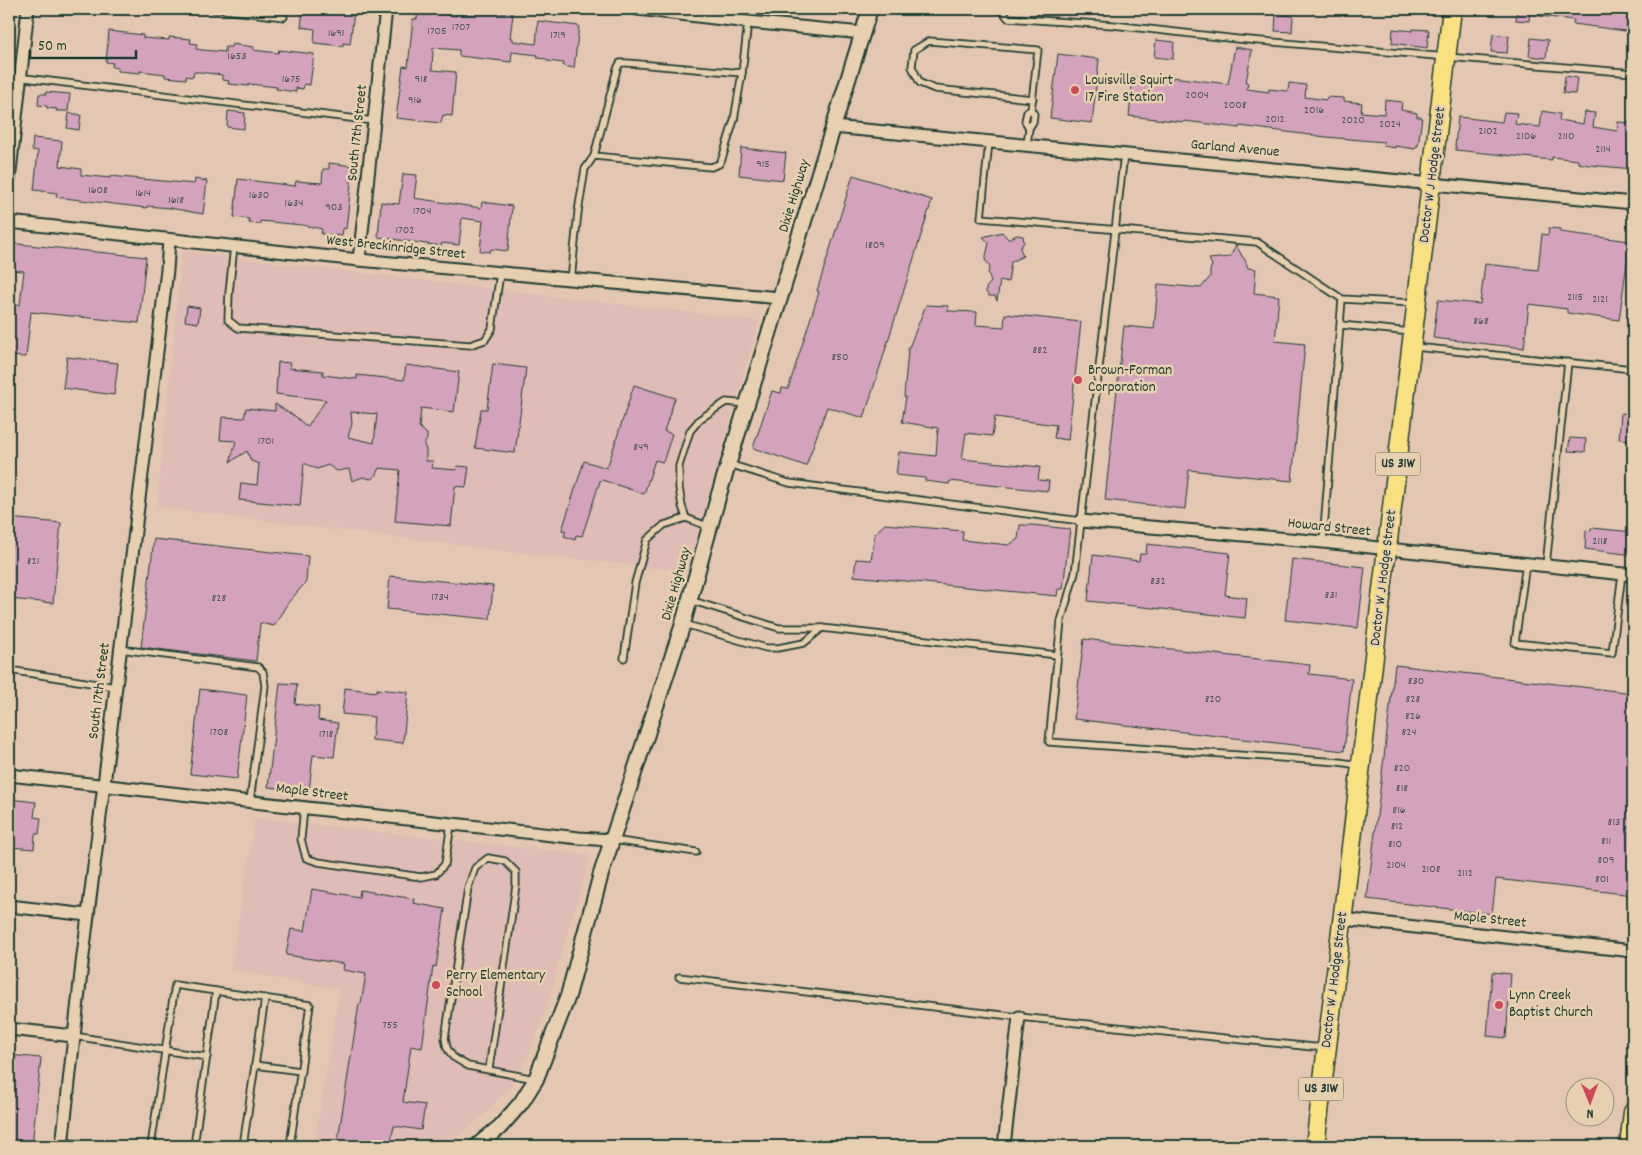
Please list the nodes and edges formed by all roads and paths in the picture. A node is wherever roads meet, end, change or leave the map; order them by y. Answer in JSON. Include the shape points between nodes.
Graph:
{"nodes":[{"id":1,"x":28,"y":9,"type":"edge"},
{"id":2,"x":214,"y":9,"type":"edge"},
{"id":3,"x":225,"y":9,"type":"edge"},
{"id":4,"x":386,"y":9,"type":"edge"},
{"id":5,"x":638,"y":9,"type":"edge"},
{"id":6,"x":870,"y":9,"type":"edge"},
{"id":7,"x":1001,"y":9,"type":"edge"},
{"id":8,"x":1452,"y":9,"type":"edge"},
{"id":9,"x":284,"y":17,"type":"dead end"},
{"id":10,"x":748,"y":22,"type":"junction"},
{"id":11,"x":862,"y":33,"type":"junction"},
{"id":12,"x":1447,"y":56,"type":"junction"},
{"id":13,"x":742,"y":73,"type":"junction"},
{"id":14,"x":1633,"y":73,"type":"edge"},
{"id":15,"x":14,"y":77,"type":"edge"},
{"id":16,"x":1032,"y":99,"type":"junction"},
{"id":17,"x":374,"y":121,"type":"junction"},
{"id":18,"x":833,"y":127,"type":"junction"},
{"id":19,"x":989,"y":142,"type":"junction"},
{"id":20,"x":1027,"y":145,"type":"junction"},
{"id":21,"x":1124,"y":154,"type":"junction"},
{"id":22,"x":594,"y":156,"type":"junction"},
{"id":23,"x":9,"y":181,"type":"edge"},
{"id":24,"x":1431,"y":184,"type":"junction"},
{"id":25,"x":1633,"y":203,"type":"edge"},
{"id":26,"x":9,"y":222,"type":"edge"},
{"id":27,"x":1115,"y":229,"type":"junction"},
{"id":28,"x":169,"y":240,"type":"junction"},
{"id":29,"x":234,"y":246,"type":"junction"},
{"id":30,"x":359,"y":260,"type":"junction"},
{"id":31,"x":500,"y":273,"type":"junction"},
{"id":32,"x":571,"y":280,"type":"junction"},
{"id":33,"x":780,"y":298,"type":"junction"},
{"id":34,"x":1342,"y":298,"type":"junction"},
{"id":35,"x":1418,"y":303,"type":"junction"},
{"id":36,"x":1341,"y":325,"type":"junction"},
{"id":37,"x":1413,"y":339,"type":"junction"},
{"id":38,"x":1568,"y":362,"type":"junction"},
{"id":39,"x":1633,"y":369,"type":"edge"},
{"id":40,"x":747,"y":404,"type":"junction"},
{"id":41,"x":729,"y":464,"type":"junction"},
{"id":42,"x":686,"y":518,"type":"junction"},
{"id":43,"x":1080,"y":521,"type":"junction"},
{"id":44,"x":710,"y":527,"type":"junction"},
{"id":45,"x":1323,"y":542,"type":"junction"},
{"id":46,"x":1388,"y":549,"type":"junction"},
{"id":47,"x":1526,"y":563,"type":"junction"},
{"id":48,"x":1546,"y":566,"type":"junction"},
{"id":49,"x":1628,"y":574,"type":"edge"},
{"id":50,"x":690,"y":600,"type":"junction"},
{"id":51,"x":683,"y":624,"type":"junction"},
{"id":52,"x":822,"y":628,"type":"junction"},
{"id":53,"x":120,"y":650,"type":"junction"},
{"id":54,"x":1057,"y":655,"type":"junction"},
{"id":55,"x":624,"y":658,"type":"dead end"},
{"id":56,"x":9,"y":670,"type":"edge"},
{"id":57,"x":116,"y":687,"type":"junction"},
{"id":58,"x":1360,"y":766,"type":"junction"},
{"id":59,"x":9,"y":775,"type":"edge"},
{"id":60,"x":104,"y":786,"type":"junction"},
{"id":61,"x":250,"y":801,"type":"junction"},
{"id":62,"x":304,"y":808,"type":"junction"},
{"id":63,"x":451,"y":824,"type":"junction"},
{"id":64,"x":612,"y":840,"type":"junction"},
{"id":65,"x":696,"y":852,"type":"dead end"},
{"id":66,"x":9,"y":906,"type":"edge"},
{"id":67,"x":88,"y":915,"type":"junction"},
{"id":68,"x":1343,"y":920,"type":"junction"},
{"id":69,"x":1633,"y":950,"type":"edge"},
{"id":70,"x":679,"y":977,"type":"dead end"},
{"id":71,"x":216,"y":991,"type":"junction"},
{"id":72,"x":265,"y":998,"type":"junction"},
{"id":73,"x":1019,"y":1017,"type":"junction"},
{"id":74,"x":9,"y":1029,"type":"edge"},
{"id":75,"x":74,"y":1036,"type":"junction"},
{"id":76,"x":1327,"y":1047,"type":"junction"},
{"id":77,"x":165,"y":1050,"type":"junction"},
{"id":78,"x":207,"y":1057,"type":"junction"},
{"id":79,"x":255,"y":1065,"type":"junction"},
{"id":80,"x":489,"y":1069,"type":"junction"},
{"id":81,"x":301,"y":1071,"type":"junction"},
{"id":82,"x":536,"y":1079,"type":"junction"},
{"id":83,"x":1633,"y":1112,"type":"edge"},
{"id":84,"x":62,"y":1144,"type":"edge"},
{"id":85,"x":94,"y":1146,"type":"edge"},
{"id":86,"x":151,"y":1146,"type":"edge"},
{"id":87,"x":194,"y":1146,"type":"edge"},
{"id":88,"x":243,"y":1146,"type":"edge"},
{"id":89,"x":290,"y":1146,"type":"edge"},
{"id":90,"x":477,"y":1146,"type":"edge"},
{"id":91,"x":1004,"y":1146,"type":"edge"},
{"id":92,"x":1315,"y":1146,"type":"edge"},
{"id":93,"x":1629,"y":1146,"type":"edge"}],
"edges":[{"from":1,"to":15,"type":"street"},
{"from":2,"to":3,"type":"lane"},
{"from":3,"to":9,"type":"lane"},
{"from":4,"to":17,"type":"street","name":"South 17th Street"},
{"from":5,"to":10,"type":"street"},
{"from":6,"to":11,"type":"street","name":"Dixie Highway"},
{"from":7,"to":12,"type":"lane","via":[[1008,18]]},
{"from":8,"to":12,"type":"main road","name":"Doctor W J Hodge Street","number":"US 31W"},
{"from":10,"to":11,"type":"street"},
{"from":10,"to":13,"type":"lane"},
{"from":11,"to":18,"type":"street","name":"Dixie Highway"},
{"from":12,"to":14,"type":"lane"},
{"from":12,"to":24,"type":"main road","name":"Doctor W J Hodge Street","number":"US 31W"},
{"from":13,"to":22,"type":"lane","via":[[620,63]]},
{"from":13,"to":22,"type":"lane","via":[[734,120],[719,164],[711,167]]},
{"from":15,"to":17,"type":"lane"},
{"from":15,"to":23,"type":"street"},
{"from":16,"to":16,"type":"lane","via":[[1038,50],[929,41],[914,50],[912,66],[920,83],[935,89]]},
{"from":16,"to":20,"type":"lane","via":[[1034,114]]},
{"from":17,"to":30,"type":"street","name":"South 17th Street"},
{"from":18,"to":19,"type":"street","name":"Garland Avenue"},
{"from":18,"to":33,"type":"street","name":"Dixie Highway"},
{"from":19,"to":20,"type":"street","name":"Garland Avenue"},
{"from":19,"to":27,"type":"lane","via":[[982,218]]},
{"from":20,"to":21,"type":"street","name":"Garland Avenue"},
{"from":21,"to":24,"type":"street","name":"Garland Avenue"},
{"from":21,"to":27,"type":"lane"},
{"from":22,"to":32,"type":"lane","via":[[585,169]]},
{"from":24,"to":25,"type":"street","name":"Garland Avenue"},
{"from":24,"to":35,"type":"main road","name":"Doctor W J Hodge Street","number":"US 31W"},
{"from":26,"to":28,"type":"street","name":"West Breckinridge Street"},
{"from":27,"to":34,"type":"lane","via":[[1257,242]]},
{"from":27,"to":43,"type":"lane"},
{"from":28,"to":29,"type":"street","name":"West Breckinridge Street"},
{"from":28,"to":53,"type":"street","name":"South 17th Street"},
{"from":29,"to":30,"type":"street","name":"West Breckinridge Street"},
{"from":29,"to":31,"type":"lane","via":[[228,320],[238,328],[470,346],[485,340],[492,329]]},
{"from":30,"to":31,"type":"street","name":"West Breckinridge Street"},
{"from":31,"to":32,"type":"street","name":"West Breckinridge Street"},
{"from":32,"to":33,"type":"street","name":"West Breckinridge Street"},
{"from":33,"to":40,"type":"street","name":"Dixie Highway"},
{"from":34,"to":35,"type":"lane"},
{"from":34,"to":36,"type":"lane"},
{"from":35,"to":37,"type":"main road","name":"Doctor W J Hodge Street","number":"US 31W"},
{"from":36,"to":37,"type":"lane"},
{"from":36,"to":45,"type":"lane"},
{"from":37,"to":38,"type":"lane"},
{"from":37,"to":46,"type":"main road","name":"Doctor W J Hodge Street","number":"US 31W"},
{"from":38,"to":39,"type":"lane"},
{"from":38,"to":48,"type":"lane"},
{"from":40,"to":41,"type":"street","name":"Dixie Highway"},
{"from":40,"to":42,"type":"lane","via":[[726,402],[700,419],[690,432],[680,466],[679,488]]},
{"from":41,"to":43,"type":"lane","via":[[789,483]]},
{"from":41,"to":44,"type":"street","name":"Dixie Highway"},
{"from":42,"to":44,"type":"lane"},
{"from":42,"to":55,"type":"lane","via":[[664,525],[647,540],[635,583]]},
{"from":43,"to":45,"type":"street","name":"Howard Street"},
{"from":43,"to":54,"type":"lane","via":[[1075,574],[1061,622]]},
{"from":44,"to":50,"type":"street","name":"Dixie Highway"},
{"from":45,"to":46,"type":"street","name":"Howard Street"},
{"from":46,"to":47,"type":"street","name":"Howard Street"},
{"from":46,"to":58,"type":"main road","name":"Doctor W J Hodge Street","number":"US 31W"},
{"from":47,"to":48,"type":"street","name":"Howard Street"},
{"from":47,"to":49,"type":"lane","via":[[1515,643],[1612,653]]},
{"from":48,"to":49,"type":"street","name":"Howard Street"},
{"from":50,"to":51,"type":"street","name":"Dixie Highway"},
{"from":50,"to":52,"type":"lane","via":[[779,628]]},
{"from":51,"to":52,"type":"lane","via":[[766,648],[804,643]]},
{"from":51,"to":64,"type":"street","name":"Dixie Highway"},
{"from":52,"to":54,"type":"lane"},
{"from":53,"to":57,"type":"street","name":"South 17th Street"},
{"from":53,"to":61,"type":"lane","via":[[258,667],[263,672],[265,686]]},
{"from":54,"to":58,"type":"lane","via":[[1049,742]]},
{"from":56,"to":57,"type":"lane"},
{"from":57,"to":60,"type":"street","name":"South 17th Street"},
{"from":58,"to":68,"type":"main road","name":"Doctor W J Hodge Street","number":"US 31W"},
{"from":59,"to":60,"type":"street","name":"Maple Street"},
{"from":60,"to":61,"type":"street","name":"Maple Street"},
{"from":60,"to":67,"type":"street","name":"South 17th Street"},
{"from":61,"to":62,"type":"street","name":"Maple Street"},
{"from":62,"to":63,"type":"street","name":"Maple Street"},
{"from":62,"to":63,"type":"lane","via":[[301,839],[306,858],[422,877],[436,874],[445,864]]},
{"from":63,"to":64,"type":"street","name":"Maple Street"},
{"from":64,"to":65,"type":"lane"},
{"from":64,"to":82,"type":"street","name":"Dixie Highway","via":[[568,996]]},
{"from":66,"to":67,"type":"street"},
{"from":67,"to":75,"type":"street","name":"South 17th Street"},
{"from":68,"to":69,"type":"street","name":"Maple Street"},
{"from":68,"to":76,"type":"main road","name":"Doctor W J Hodge Street","number":"US 31W"},
{"from":70,"to":73,"type":"lane"},
{"from":71,"to":72,"type":"lane"},
{"from":71,"to":77,"type":"lane","via":[[175,985]]},
{"from":71,"to":78,"type":"lane"},
{"from":72,"to":79,"type":"lane"},
{"from":72,"to":81,"type":"lane","via":[[310,1005]]},
{"from":73,"to":76,"type":"lane"},
{"from":73,"to":91,"type":"street"},
{"from":74,"to":75,"type":"street"},
{"from":75,"to":77,"type":"lane"},
{"from":75,"to":84,"type":"street","name":"South 17th Street"},
{"from":76,"to":92,"type":"main road","name":"Doctor W J Hodge Street","number":"US 31W"},
{"from":77,"to":78,"type":"lane"},
{"from":77,"to":86,"type":"lane"},
{"from":78,"to":87,"type":"lane"},
{"from":79,"to":81,"type":"lane"},
{"from":79,"to":88,"type":"lane"},
{"from":80,"to":80,"type":"lane","via":[[468,1066],[453,1057],[445,1038],[468,888],[475,868],[488,858],[505,861],[516,872]]},
{"from":80,"to":82,"type":"lane"},
{"from":81,"to":89,"type":"lane"},
{"from":82,"to":90,"type":"street","name":"Dixie Highway","via":[[511,1115]]},
{"from":83,"to":93,"type":"main road"},
{"from":84,"to":85,"type":"lane"}]}
